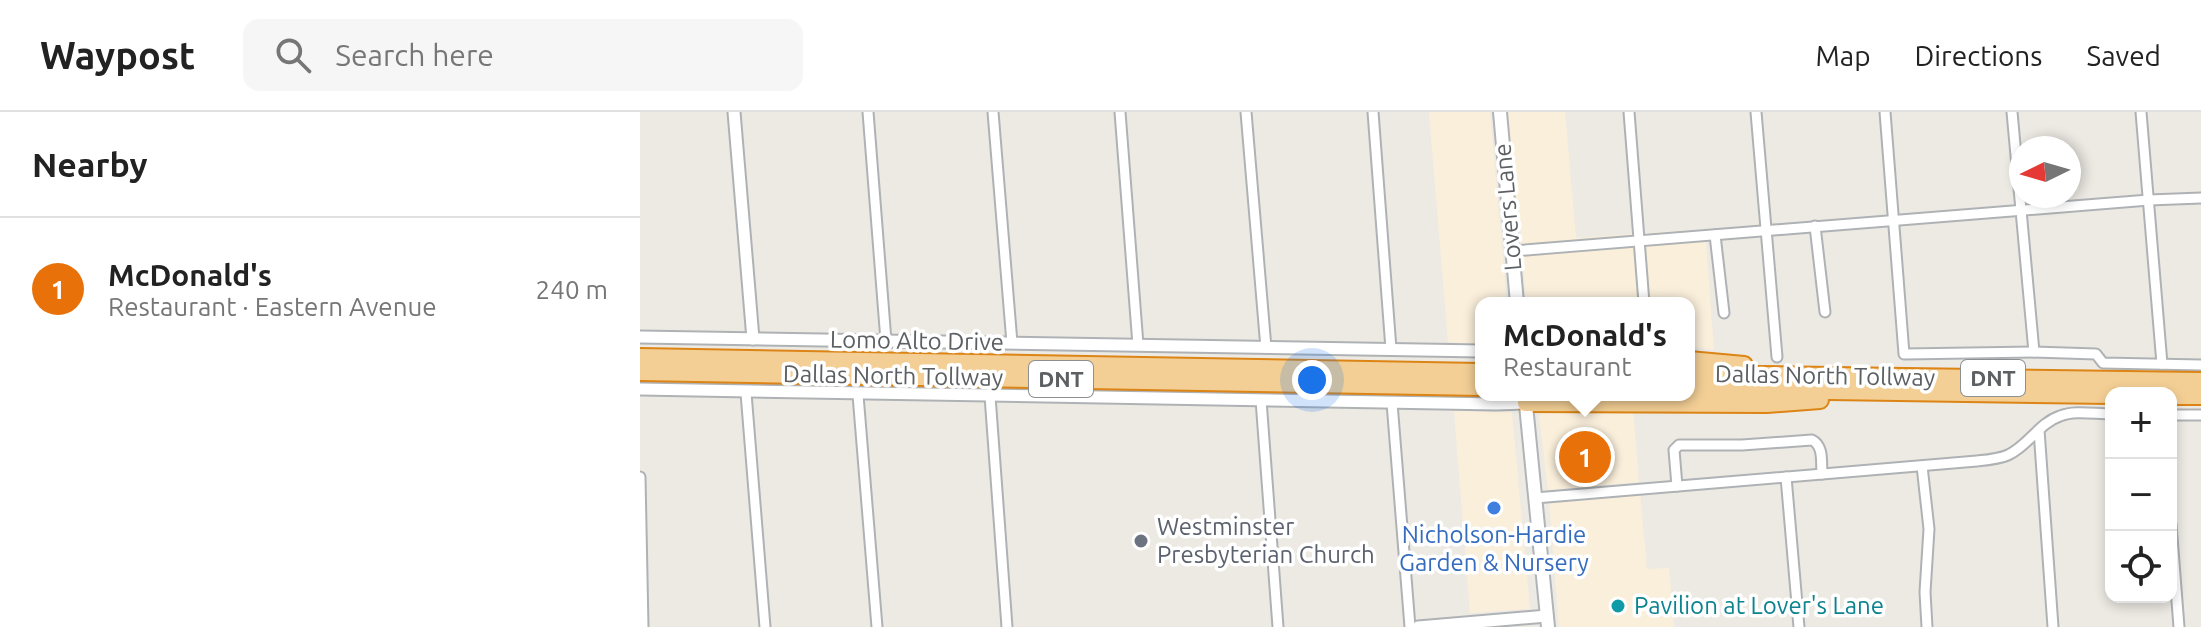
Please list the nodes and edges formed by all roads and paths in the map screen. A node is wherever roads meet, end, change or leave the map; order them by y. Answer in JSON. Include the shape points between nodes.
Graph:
{"nodes":[{"id":1,"x":734,"y":112,"type":"edge"},
{"id":2,"x":868,"y":112,"type":"edge"},
{"id":3,"x":993,"y":112,"type":"edge"},
{"id":4,"x":1120,"y":112,"type":"edge"},
{"id":5,"x":1246,"y":112,"type":"edge"},
{"id":6,"x":1373,"y":112,"type":"edge"},
{"id":7,"x":1500,"y":112,"type":"edge"},
{"id":8,"x":1629,"y":112,"type":"edge"},
{"id":9,"x":1756,"y":112,"type":"edge"},
{"id":10,"x":1885,"y":112,"type":"edge"},
{"id":11,"x":2012,"y":112,"type":"edge"},
{"id":12,"x":2141,"y":112,"type":"edge"},
{"id":13,"x":2201,"y":198,"type":"edge"},
{"id":14,"x":2149,"y":200,"type":"junction"},
{"id":15,"x":2020,"y":211,"type":"junction"},
{"id":16,"x":1893,"y":220,"type":"junction"},
{"id":17,"x":1815,"y":226,"type":"junction"},
{"id":18,"x":1766,"y":230,"type":"junction"},
{"id":19,"x":1715,"y":235,"type":"junction"},
{"id":20,"x":1640,"y":241,"type":"junction"},
{"id":21,"x":1513,"y":251,"type":"junction"},
{"id":22,"x":1517,"y":297,"type":"edge"},
{"id":23,"x":1644,"y":297,"type":"edge"},
{"id":24,"x":1825,"y":312,"type":"dead end"},
{"id":25,"x":1724,"y":313,"type":"dead end"},
{"id":26,"x":640,"y":337,"type":"edge"},
{"id":27,"x":753,"y":339,"type":"junction"},
{"id":28,"x":886,"y":341,"type":"junction"},
{"id":29,"x":1012,"y":343,"type":"junction"},
{"id":30,"x":1138,"y":345,"type":"junction"},
{"id":31,"x":1266,"y":348,"type":"junction"},
{"id":32,"x":1391,"y":349,"type":"junction"},
{"id":33,"x":1475,"y":351,"type":"edge"},
{"id":34,"x":2034,"y":352,"type":"junction"},
{"id":35,"x":640,"y":357,"type":"edge"},
{"id":36,"x":1777,"y":357,"type":"dead end"},
{"id":37,"x":1695,"y":361,"type":"edge"},
{"id":38,"x":2162,"y":364,"type":"junction"},
{"id":39,"x":2201,"y":365,"type":"edge"},
{"id":40,"x":640,"y":372,"type":"edge"},
{"id":41,"x":1475,"y":372,"type":"edge"},
{"id":42,"x":1695,"y":374,"type":"edge"},
{"id":43,"x":1785,"y":375,"type":"junction"},
{"id":44,"x":2201,"y":381,"type":"edge"},
{"id":45,"x":1475,"y":387,"type":"edge"},
{"id":46,"x":640,"y":389,"type":"edge"},
{"id":47,"x":1695,"y":389,"type":"edge"},
{"id":48,"x":1856,"y":392,"type":"junction"},
{"id":49,"x":746,"y":393,"type":"junction"},
{"id":50,"x":858,"y":395,"type":"junction"},
{"id":51,"x":2105,"y":395,"type":"edge"},
{"id":52,"x":990,"y":396,"type":"junction"},
{"id":53,"x":2177,"y":396,"type":"edge"},
{"id":54,"x":2201,"y":396,"type":"edge"},
{"id":55,"x":1261,"y":400,"type":"junction"},
{"id":56,"x":1514,"y":401,"type":"edge"},
{"id":57,"x":1526,"y":401,"type":"edge"},
{"id":58,"x":1622,"y":401,"type":"edge"},
{"id":59,"x":1392,"y":403,"type":"junction"},
{"id":60,"x":2105,"y":414,"type":"edge"},
{"id":61,"x":2177,"y":415,"type":"edge"},
{"id":62,"x":2201,"y":415,"type":"edge"},
{"id":63,"x":2039,"y":430,"type":"junction"},
{"id":64,"x":1922,"y":466,"type":"junction"},
{"id":65,"x":1822,"y":474,"type":"junction"},
{"id":66,"x":640,"y":477,"type":"edge"},
{"id":67,"x":1786,"y":477,"type":"junction"},
{"id":68,"x":1677,"y":486,"type":"junction"},
{"id":69,"x":1535,"y":498,"type":"junction"},
{"id":70,"x":2172,"y":531,"type":"edge"},
{"id":71,"x":1547,"y":622,"type":"edge"},
{"id":72,"x":643,"y":627,"type":"edge"},
{"id":73,"x":765,"y":627,"type":"edge"},
{"id":74,"x":877,"y":627,"type":"edge"},
{"id":75,"x":1007,"y":627,"type":"edge"},
{"id":76,"x":1278,"y":627,"type":"edge"},
{"id":77,"x":1410,"y":627,"type":"edge"},
{"id":78,"x":1418,"y":627,"type":"edge"},
{"id":79,"x":1799,"y":627,"type":"edge"},
{"id":80,"x":1927,"y":627,"type":"edge"},
{"id":81,"x":2053,"y":627,"type":"edge"},
{"id":82,"x":2179,"y":627,"type":"edge"}],
"edges":[{"from":1,"to":27,"type":"street"},
{"from":2,"to":28,"type":"street"},
{"from":3,"to":29,"type":"street"},
{"from":4,"to":30,"type":"street"},
{"from":5,"to":31,"type":"street"},
{"from":6,"to":32,"type":"street"},
{"from":7,"to":21,"type":"main road","name":"Lovers Lane"},
{"from":8,"to":20,"type":"street"},
{"from":9,"to":18,"type":"street"},
{"from":10,"to":16,"type":"street"},
{"from":11,"to":15,"type":"street"},
{"from":12,"to":14,"type":"street"},
{"from":13,"to":14,"type":"street"},
{"from":14,"to":15,"type":"street"},
{"from":14,"to":38,"type":"street"},
{"from":15,"to":16,"type":"street"},
{"from":15,"to":34,"type":"street"},
{"from":16,"to":17,"type":"street"},
{"from":16,"to":34,"type":"street","via":[[1904,354]]},
{"from":17,"to":18,"type":"street"},
{"from":17,"to":24,"type":"street"},
{"from":18,"to":19,"type":"street"},
{"from":18,"to":36,"type":"street"},
{"from":19,"to":20,"type":"street"},
{"from":19,"to":25,"type":"street"},
{"from":20,"to":21,"type":"street"},
{"from":20,"to":23,"type":"street"},
{"from":21,"to":22,"type":"main road","name":"Lovers Lane"},
{"from":26,"to":27,"type":"street","name":"Lomo Alto Drive"},
{"from":27,"to":28,"type":"street","name":"Lomo Alto Drive"},
{"from":28,"to":29,"type":"street","name":"Lomo Alto Drive"},
{"from":29,"to":30,"type":"street","name":"Lomo Alto Drive"},
{"from":30,"to":31,"type":"street","name":"Lomo Alto Drive"},
{"from":31,"to":32,"type":"street","name":"Lomo Alto Drive"},
{"from":32,"to":33,"type":"street","name":"Lomo Alto Drive"},
{"from":34,"to":38,"type":"street","via":[[2096,354],[2103,363]]},
{"from":35,"to":41,"type":"highway","name":"Dallas North Tollway","number":"DNT"},
{"from":37,"to":43,"type":"highway"},
{"from":38,"to":39,"type":"street"},
{"from":40,"to":45,"type":"highway","name":"Dallas North Tollway","number":"DNT"},
{"from":42,"to":43,"type":"highway","name":"Dallas North Tollway","number":"DNT"},
{"from":43,"to":44,"type":"highway","name":"Dallas North Tollway","number":"DNT"},
{"from":46,"to":49,"type":"street"},
{"from":47,"to":48,"type":"highway","name":"Dallas North Tollway","number":"DNT"},
{"from":48,"to":51,"type":"highway","name":"Dallas North Tollway","number":"DNT"},
{"from":48,"to":58,"type":"highway","via":[[1767,404]]},
{"from":49,"to":50,"type":"street"},
{"from":49,"to":73,"type":"street"},
{"from":50,"to":52,"type":"street"},
{"from":50,"to":74,"type":"street"},
{"from":52,"to":55,"type":"street"},
{"from":52,"to":75,"type":"street"},
{"from":53,"to":54,"type":"highway"},
{"from":55,"to":59,"type":"street"},
{"from":55,"to":76,"type":"street"},
{"from":56,"to":59,"type":"street"},
{"from":57,"to":69,"type":"main road"},
{"from":59,"to":77,"type":"street"},
{"from":60,"to":63,"type":"street","via":[[2061,415]]},
{"from":61,"to":62,"type":"street"},
{"from":63,"to":64,"type":"street","via":[[2007,455]]},
{"from":63,"to":81,"type":"street"},
{"from":64,"to":65,"type":"street"},
{"from":64,"to":80,"type":"street","via":[[1929,529]]},
{"from":65,"to":67,"type":"street"},
{"from":65,"to":68,"type":"street","via":[[1821,449],[1812,440],[1679,445],[1674,450]]},
{"from":66,"to":72,"type":"street"},
{"from":67,"to":68,"type":"street"},
{"from":67,"to":79,"type":"street"},
{"from":68,"to":69,"type":"street"},
{"from":69,"to":71,"type":"main road"},
{"from":70,"to":82,"type":"street"},
{"from":71,"to":78,"type":"street"}]}
